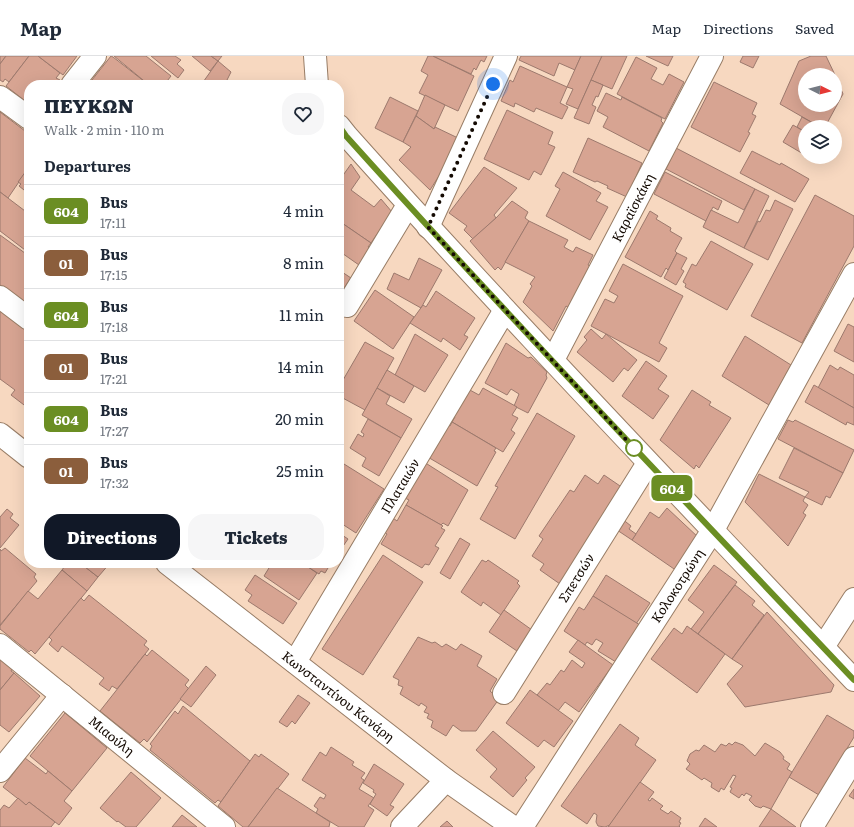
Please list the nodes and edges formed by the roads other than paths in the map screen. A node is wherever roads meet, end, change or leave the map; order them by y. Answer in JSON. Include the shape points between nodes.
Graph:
{"nodes":[{"id":1,"x":95,"y":56,"type":"edge"},
{"id":2,"x":315,"y":56,"type":"edge"},
{"id":3,"x":506,"y":56,"type":"edge"},
{"id":4,"x":712,"y":56,"type":"edge"},
{"id":5,"x":76,"y":80,"type":"edge"},
{"id":6,"x":317,"y":80,"type":"edge"},
{"id":7,"x":0,"y":97,"type":"edge"},
{"id":8,"x":24,"y":114,"type":"edge"},
{"id":9,"x":344,"y":138,"type":"edge"},
{"id":10,"x":408,"y":205,"type":"junction"},
{"id":11,"x":428,"y":227,"type":"junction"},
{"id":12,"x":854,"y":274,"type":"edge"},
{"id":13,"x":0,"y":297,"type":"edge"},
{"id":14,"x":347,"y":306,"type":"dead end"},
{"id":15,"x":505,"y":310,"type":"junction"},
{"id":16,"x":24,"y":315,"type":"edge"},
{"id":17,"x":553,"y":360,"type":"junction"},
{"id":18,"x":0,"y":434,"type":"edge"},
{"id":19,"x":24,"y":453,"type":"edge"},
{"id":20,"x":648,"y":464,"type":"junction"},
{"id":21,"x":713,"y":530,"type":"junction"},
{"id":22,"x":173,"y":568,"type":"edge"},
{"id":23,"x":854,"y":599,"type":"edge"},
{"id":24,"x":0,"y":645,"type":"edge"},
{"id":25,"x":823,"y":647,"type":"junction"},
{"id":26,"x":295,"y":662,"type":"junction"},
{"id":27,"x":854,"y":680,"type":"edge"},
{"id":28,"x":504,"y":693,"type":"dead end"},
{"id":29,"x":62,"y":695,"type":"junction"},
{"id":30,"x":854,"y":758,"type":"edge"},
{"id":31,"x":0,"y":771,"type":"edge"},
{"id":32,"x":446,"y":780,"type":"junction"},
{"id":33,"x":224,"y":827,"type":"edge"},
{"id":34,"x":402,"y":827,"type":"edge"},
{"id":35,"x":513,"y":827,"type":"edge"},
{"id":36,"x":522,"y":827,"type":"edge"},
{"id":37,"x":812,"y":827,"type":"edge"}],
"edges":[{"from":1,"to":5,"type":"street"},
{"from":2,"to":6,"type":"street"},
{"from":3,"to":11,"type":"street"},
{"from":4,"to":17,"type":"street","name":"Καραϊσκάκη"},
{"from":7,"to":8,"type":"street"},
{"from":9,"to":10,"type":"street"},
{"from":10,"to":11,"type":"street"},
{"from":10,"to":14,"type":"street"},
{"from":11,"to":15,"type":"street"},
{"from":12,"to":21,"type":"street","name":"Κολοκοτρώνη"},
{"from":13,"to":16,"type":"street"},
{"from":15,"to":17,"type":"street"},
{"from":15,"to":26,"type":"street","name":"Πλαταιών"},
{"from":17,"to":20,"type":"street"},
{"from":18,"to":19,"type":"street"},
{"from":20,"to":21,"type":"street"},
{"from":20,"to":28,"type":"street","name":"Σπετσών"},
{"from":21,"to":25,"type":"street"},
{"from":21,"to":36,"type":"street","name":"Κολοκοτρώνη"},
{"from":22,"to":26,"type":"street","name":"Κωνσταντίνου Κανάρη"},
{"from":23,"to":25,"type":"street"},
{"from":24,"to":29,"type":"street","name":"Μιαούλη"},
{"from":25,"to":27,"type":"street"},
{"from":26,"to":32,"type":"street","name":"Κωνσταντίνου Κανάρη"},
{"from":29,"to":31,"type":"street"},
{"from":29,"to":33,"type":"street","name":"Μιαούλη"},
{"from":30,"to":37,"type":"street"},
{"from":32,"to":34,"type":"street"},
{"from":32,"to":35,"type":"street","name":"Κωνσταντίνου Κανάρη"}]}
